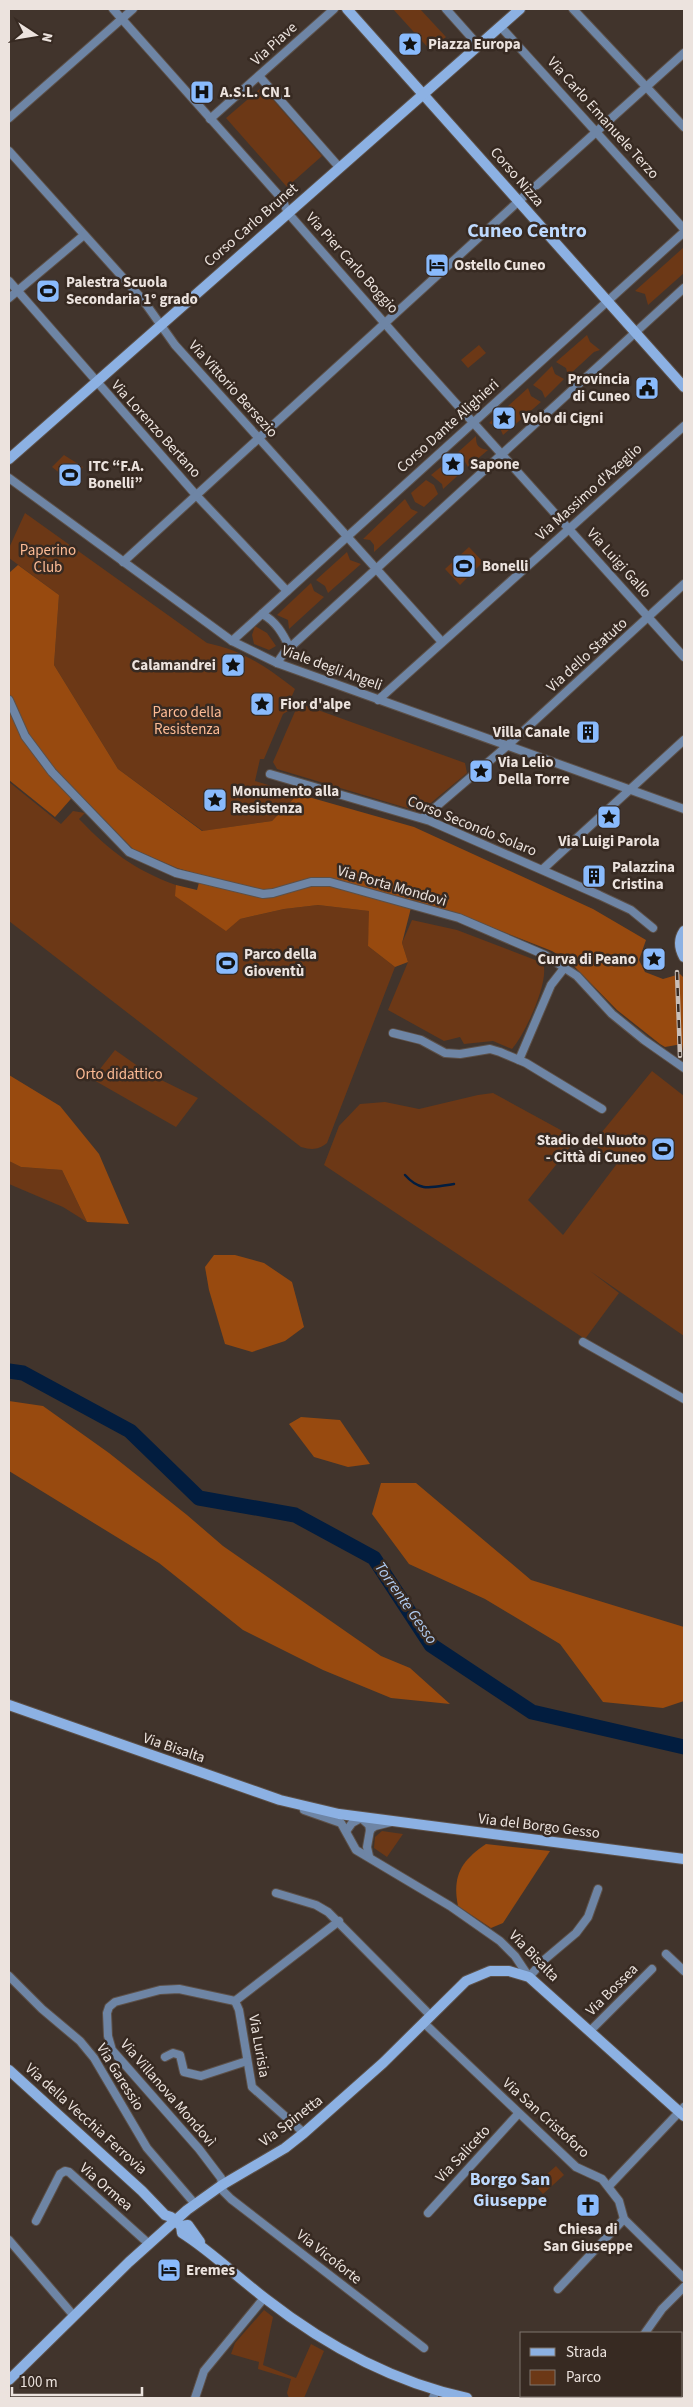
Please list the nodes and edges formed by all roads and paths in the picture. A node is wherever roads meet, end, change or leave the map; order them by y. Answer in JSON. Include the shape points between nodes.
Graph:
{"nodes":[{"id":1,"x":113,"y":9,"type":"edge"},
{"id":2,"x":133,"y":9,"type":"edge"},
{"id":3,"x":334,"y":9,"type":"edge"},
{"id":4,"x":347,"y":9,"type":"edge"},
{"id":5,"x":446,"y":9,"type":"edge"},
{"id":6,"x":520,"y":9,"type":"edge"},
{"id":7,"x":573,"y":9,"type":"edge"},
{"id":8,"x":122,"y":18,"type":"junction"},
{"id":9,"x":500,"y":26,"type":"junction"},
{"id":10,"x":479,"y":46,"type":"junction"},
{"id":11,"x":684,"y":53,"type":"edge"},
{"id":12,"x":259,"y":76,"type":"junction"},
{"id":13,"x":648,"y":86,"type":"junction"},
{"id":14,"x":422,"y":94,"type":"junction"},
{"id":15,"x":9,"y":118,"type":"edge"},
{"id":16,"x":210,"y":118,"type":"junction"},
{"id":17,"x":684,"y":127,"type":"edge"},
{"id":18,"x":597,"y":131,"type":"junction"},
{"id":19,"x":9,"y":151,"type":"edge"},
{"id":20,"x":339,"y":167,"type":"junction"},
{"id":21,"x":519,"y":201,"type":"junction"},
{"id":22,"x":288,"y":212,"type":"junction"},
{"id":23,"x":684,"y":230,"type":"edge"},
{"id":24,"x":84,"y":235,"type":"junction"},
{"id":25,"x":9,"y":281,"type":"edge"},
{"id":26,"x":684,"y":288,"type":"edge"},
{"id":27,"x":17,"y":290,"type":"junction"},
{"id":28,"x":9,"y":298,"type":"edge"},
{"id":29,"x":607,"y":301,"type":"junction"},
{"id":30,"x":387,"y":323,"type":"junction"},
{"id":31,"x":161,"y":324,"type":"junction"},
{"id":32,"x":636,"y":334,"type":"junction"},
{"id":33,"x":96,"y":383,"type":"junction"},
{"id":34,"x":684,"y":387,"type":"edge"},
{"id":35,"x":473,"y":421,"type":"junction"},
{"id":36,"x":684,"y":426,"type":"edge"},
{"id":37,"x":258,"y":439,"type":"junction"},
{"id":38,"x":502,"y":455,"type":"junction"},
{"id":39,"x":9,"y":459,"type":"edge"},
{"id":40,"x":9,"y":478,"type":"edge"},
{"id":41,"x":196,"y":495,"type":"junction"},
{"id":42,"x":569,"y":528,"type":"junction"},
{"id":43,"x":348,"y":536,"type":"junction"},
{"id":44,"x":123,"y":562,"type":"junction"},
{"id":45,"x":375,"y":569,"type":"junction"},
{"id":46,"x":684,"y":584,"type":"edge"},
{"id":47,"x":287,"y":591,"type":"junction"},
{"id":48,"x":262,"y":614,"type":"junction"},
{"id":49,"x":648,"y":617,"type":"junction"},
{"id":50,"x":232,"y":641,"type":"junction"},
{"id":51,"x":442,"y":642,"type":"junction"},
{"id":52,"x":290,"y":648,"type":"junction"},
{"id":53,"x":684,"y":657,"type":"edge"},
{"id":54,"x":277,"y":663,"type":"junction"},
{"id":55,"x":9,"y":700,"type":"edge"},
{"id":56,"x":378,"y":700,"type":"junction"},
{"id":57,"x":684,"y":740,"type":"edge"},
{"id":58,"x":507,"y":746,"type":"junction"},
{"id":59,"x":270,"y":774,"type":"dead end"},
{"id":60,"x":629,"y":790,"type":"junction"},
{"id":61,"x":684,"y":809,"type":"edge"},
{"id":62,"x":423,"y":818,"type":"junction"},
{"id":63,"x":543,"y":869,"type":"junction"},
{"id":64,"x":653,"y":928,"type":"dead end"},
{"id":65,"x":683,"y":932,"type":"edge"},
{"id":66,"x":684,"y":957,"type":"edge"},
{"id":67,"x":565,"y":967,"type":"junction"},
{"id":68,"x":394,"y":1033,"type":"dead end"},
{"id":69,"x":519,"y":1060,"type":"junction"},
{"id":70,"x":684,"y":1068,"type":"edge"},
{"id":71,"x":602,"y":1109,"type":"dead end"},
{"id":72,"x":583,"y":1342,"type":"dead end"},
{"id":73,"x":684,"y":1400,"type":"edge"},
{"id":74,"x":9,"y":1705,"type":"edge"},
{"id":75,"x":280,"y":1800,"type":"junction"},
{"id":76,"x":360,"y":1818,"type":"junction"},
{"id":77,"x":391,"y":1822,"type":"junction"},
{"id":78,"x":347,"y":1830,"type":"junction"},
{"id":79,"x":370,"y":1830,"type":"junction"},
{"id":80,"x":369,"y":1856,"type":"junction"},
{"id":81,"x":684,"y":1859,"type":"edge"},
{"id":82,"x":598,"y":1889,"type":"dead end"},
{"id":83,"x":276,"y":1893,"type":"dead end"},
{"id":84,"x":339,"y":1921,"type":"junction"},
{"id":85,"x":666,"y":1954,"type":"dead end"},
{"id":86,"x":652,"y":1969,"type":"dead end"},
{"id":87,"x":684,"y":1971,"type":"edge"},
{"id":88,"x":9,"y":1976,"type":"edge"},
{"id":89,"x":529,"y":1977,"type":"junction"},
{"id":90,"x":235,"y":2001,"type":"junction"},
{"id":91,"x":428,"y":2020,"type":"junction"},
{"id":92,"x":590,"y":2030,"type":"junction"},
{"id":93,"x":165,"y":2057,"type":"dead end"},
{"id":94,"x":247,"y":2061,"type":"junction"},
{"id":95,"x":9,"y":2070,"type":"edge"},
{"id":96,"x":683,"y":2112,"type":"edge"},
{"id":97,"x":518,"y":2114,"type":"junction"},
{"id":98,"x":304,"y":2133,"type":"junction"},
{"id":99,"x":222,"y":2185,"type":"junction"},
{"id":100,"x":609,"y":2186,"type":"junction"},
{"id":101,"x":195,"y":2204,"type":"junction"},
{"id":102,"x":428,"y":2213,"type":"dead end"},
{"id":103,"x":624,"y":2219,"type":"junction"},
{"id":104,"x":36,"y":2221,"type":"dead end"},
{"id":105,"x":176,"y":2221,"type":"junction"},
{"id":106,"x":9,"y":2240,"type":"edge"},
{"id":107,"x":149,"y":2244,"type":"junction"},
{"id":108,"x":684,"y":2278,"type":"edge"},
{"id":109,"x":684,"y":2287,"type":"edge"},
{"id":110,"x":558,"y":2289,"type":"dead end"},
{"id":111,"x":264,"y":2298,"type":"junction"},
{"id":112,"x":74,"y":2316,"type":"junction"},
{"id":113,"x":646,"y":2332,"type":"edge"},
{"id":114,"x":424,"y":2348,"type":"dead end"},
{"id":115,"x":9,"y":2380,"type":"edge"},
{"id":116,"x":434,"y":2394,"type":"edge"},
{"id":117,"x":195,"y":2398,"type":"edge"},
{"id":118,"x":467,"y":2398,"type":"edge"}],
"edges":[{"from":1,"to":8,"type":"street","name":"Via Pier Carlo Boggio"},
{"from":2,"to":8,"type":"street"},
{"from":3,"to":12,"type":"street","name":"Via Piave"},
{"from":4,"to":14,"type":"street","name":"Corso Nizza"},
{"from":5,"to":10,"type":"street"},
{"from":6,"to":9,"type":"street","name":"Corso Carlo Brunet"},
{"from":7,"to":13,"type":"street"},
{"from":8,"to":15,"type":"street"},
{"from":8,"to":16,"type":"street","name":"Via Pier Carlo Boggio"},
{"from":9,"to":10,"type":"street","name":"Corso Carlo Brunet"},
{"from":9,"to":18,"type":"street","name":"Via Carlo Emanuele Terzo"},
{"from":10,"to":14,"type":"street","name":"Corso Carlo Brunet"},
{"from":11,"to":13,"type":"street"},
{"from":12,"to":16,"type":"street","name":"Via Piave"},
{"from":12,"to":20,"type":"street"},
{"from":13,"to":17,"type":"street"},
{"from":13,"to":18,"type":"street"},
{"from":14,"to":20,"type":"street","name":"Corso Carlo Brunet"},
{"from":14,"to":21,"type":"street","name":"Corso Nizza"},
{"from":16,"to":22,"type":"street","name":"Via Pier Carlo Boggio","via":[[282,199]]},
{"from":18,"to":21,"type":"street"},
{"from":18,"to":23,"type":"street","name":"Via Carlo Emanuele Terzo"},
{"from":19,"to":24,"type":"street","name":"Via Vittorio Bersezio"},
{"from":20,"to":22,"type":"street","name":"Corso Carlo Brunet"},
{"from":21,"to":29,"type":"street","name":"Corso Nizza"},
{"from":21,"to":30,"type":"street"},
{"from":22,"to":30,"type":"street","name":"Via Pier Carlo Boggio"},
{"from":22,"to":31,"type":"street","name":"Corso Carlo Brunet"},
{"from":23,"to":29,"type":"street","name":"Corso Dante Alighieri"},
{"from":24,"to":27,"type":"street"},
{"from":24,"to":31,"type":"street","name":"Via Vittorio Bersezio"},
{"from":25,"to":27,"type":"street","name":"Via Lorenzo Bertano"},
{"from":26,"to":32,"type":"street"},
{"from":27,"to":28,"type":"street"},
{"from":27,"to":33,"type":"street","name":"Via Lorenzo Bertano"},
{"from":29,"to":32,"type":"street","name":"Corso Nizza"},
{"from":29,"to":35,"type":"street","name":"Corso Dante Alighieri"},
{"from":30,"to":35,"type":"street","name":"Via Pier Carlo Boggio"},
{"from":30,"to":37,"type":"street"},
{"from":31,"to":33,"type":"street","name":"Corso Carlo Brunet"},
{"from":31,"to":37,"type":"street","name":"Via Vittorio Bersezio","via":[[175,345]]},
{"from":32,"to":34,"type":"street","name":"Corso Nizza"},
{"from":32,"to":38,"type":"street"},
{"from":33,"to":39,"type":"street","name":"Corso Carlo Brunet"},
{"from":33,"to":41,"type":"street","name":"Via Lorenzo Bertano"},
{"from":35,"to":38,"type":"street","name":"Via Luigi Gallo"},
{"from":35,"to":43,"type":"street","name":"Corso Dante Alighieri"},
{"from":36,"to":42,"type":"street","name":"Via Massimo d'Azeglio"},
{"from":37,"to":41,"type":"street"},
{"from":37,"to":43,"type":"street","name":"Via Vittorio Bersezio"},
{"from":38,"to":42,"type":"street","name":"Via Luigi Gallo"},
{"from":38,"to":45,"type":"street"},
{"from":40,"to":44,"type":"street","name":"Viale degli Angeli"},
{"from":41,"to":44,"type":"street"},
{"from":41,"to":47,"type":"street","name":"Via Lorenzo Bertano"},
{"from":42,"to":49,"type":"street","name":"Via Luigi Gallo"},
{"from":42,"to":51,"type":"street","name":"Via Massimo d'Azeglio"},
{"from":43,"to":45,"type":"street","name":"Via Vittorio Bersezio"},
{"from":43,"to":47,"type":"street","name":"Corso Dante Alighieri"},
{"from":44,"to":50,"type":"street","name":"Viale degli Angeli"},
{"from":45,"to":51,"type":"street","name":"Via Vittorio Bersezio"},
{"from":45,"to":52,"type":"street"},
{"from":46,"to":49,"type":"street","name":"Via dello Statuto"},
{"from":47,"to":48,"type":"street","name":"Corso Dante Alighieri"},
{"from":48,"to":50,"type":"street","name":"Corso Dante Alighieri"},
{"from":48,"to":52,"type":"street","via":[[279,628]]},
{"from":49,"to":53,"type":"street","name":"Via Luigi Gallo"},
{"from":49,"to":58,"type":"street","name":"Via dello Statuto"},
{"from":50,"to":54,"type":"street","name":"Viale degli Angeli"},
{"from":51,"to":56,"type":"street","name":"Via Massimo d'Azeglio"},
{"from":52,"to":54,"type":"street"},
{"from":54,"to":56,"type":"street","name":"Viale degli Angeli"},
{"from":55,"to":67,"type":"street","name":"Via Porta Mondovì","via":[[25,736],[52,772],[111,836],[129,852],[153,864],[176,873],[263,894],[311,882],[330,882],[458,918],[545,955]]},
{"from":56,"to":58,"type":"street","name":"Viale degli Angeli"},
{"from":57,"to":60,"type":"street"},
{"from":58,"to":60,"type":"street","name":"Viale degli Angeli"},
{"from":58,"to":62,"type":"street"},
{"from":59,"to":62,"type":"street","name":"Corso Secondo Solaro"},
{"from":60,"to":61,"type":"street","name":"Viale degli Angeli"},
{"from":60,"to":63,"type":"street"},
{"from":62,"to":63,"type":"street","name":"Corso Secondo Solaro"},
{"from":63,"to":64,"type":"street","name":"Corso Secondo Solaro","via":[[631,910]]},
{"from":65,"to":66,"type":"street","via":[[680,950]]},
{"from":67,"to":69,"type":"street","via":[[551,986]]},
{"from":67,"to":70,"type":"street","name":"Via Porta Mondovì","via":[[612,1014]]},
{"from":68,"to":69,"type":"street","via":[[445,1053],[490,1049]]},
{"from":69,"to":71,"type":"street"},
{"from":72,"to":73,"type":"street"},
{"from":74,"to":75,"type":"street","name":"Via Bisalta"},
{"from":75,"to":76,"type":"street","name":"Via del Borgo Gesso"},
{"from":75,"to":78,"type":"street","name":"Via Bisalta","via":[[341,1823]]},
{"from":76,"to":77,"type":"street","name":"Via del Borgo Gesso"},
{"from":76,"to":78,"type":"street"},
{"from":76,"to":79,"type":"street"},
{"from":77,"to":79,"type":"street","name":"Via del Borgo Gesso"},
{"from":77,"to":81,"type":"street","name":"Via del Borgo Gesso"},
{"from":78,"to":80,"type":"street","name":"Via Bisalta","via":[[352,1846]]},
{"from":79,"to":80,"type":"street"},
{"from":80,"to":89,"type":"street","name":"Via Bisalta","via":[[500,1941]]},
{"from":82,"to":89,"type":"street","via":[[588,1917],[576,1933]]},
{"from":83,"to":84,"type":"street","name":"Via San Cristoforo","via":[[316,1905]]},
{"from":84,"to":90,"type":"street"},
{"from":84,"to":91,"type":"street","name":"Via San Cristoforo"},
{"from":85,"to":87,"type":"street"},
{"from":86,"to":92,"type":"street","name":"Via Bossea"},
{"from":88,"to":101,"type":"street","name":"Via Garessio","via":[[80,2041],[94,2058],[148,2148]]},
{"from":89,"to":91,"type":"street","name":"Via Spinetta","via":[[509,1971],[490,1972],[466,1980]]},
{"from":89,"to":92,"type":"street","name":"Via Bisalta"},
{"from":90,"to":94,"type":"street","name":"Via Lurisia"},
{"from":90,"to":99,"type":"street","name":"Via Villanova Mondovì","via":[[188,1990],[160,1990],[115,2002],[107,2013],[112,2050],[199,2149],[221,2178]]},
{"from":91,"to":97,"type":"street","name":"Via San Cristoforo"},
{"from":91,"to":98,"type":"street","name":"Via Spinetta"},
{"from":92,"to":96,"type":"street","name":"Via Bisalta"},
{"from":93,"to":94,"type":"street","via":[[173,2053],[180,2055],[184,2072],[201,2076]]},
{"from":94,"to":98,"type":"street","name":"Via Lurisia","via":[[252,2087]]},
{"from":95,"to":105,"type":"street","name":"Via della Vecchia Ferrovia","via":[[142,2191],[169,2210]]},
{"from":96,"to":100,"type":"street"},
{"from":97,"to":100,"type":"street","name":"Via San Cristoforo","via":[[576,2167],[602,2179]]},
{"from":97,"to":102,"type":"street","name":"Via Saliceto"},
{"from":98,"to":99,"type":"street","name":"Via Spinetta"},
{"from":99,"to":101,"type":"street","name":"Via Spinetta"},
{"from":99,"to":114,"type":"street","name":"Via Vicoforte","via":[[231,2200]]},
{"from":100,"to":103,"type":"street","name":"Via San Cristoforo","via":[[619,2201]]},
{"from":101,"to":105,"type":"street","name":"Via Spinetta"},
{"from":103,"to":108,"type":"street","name":"Via San Cristoforo"},
{"from":103,"to":110,"type":"street"},
{"from":104,"to":107,"type":"street","name":"Via Ormea","via":[[65,2170]]},
{"from":105,"to":107,"type":"street","name":"Via Spinetta"},
{"from":105,"to":111,"type":"street","name":"Via della Vecchia Ferrovia","via":[[188,2226],[204,2247]]},
{"from":106,"to":112,"type":"street"},
{"from":107,"to":112,"type":"street","name":"Via Spinetta"},
{"from":109,"to":113,"type":"street"},
{"from":111,"to":116,"type":"street","name":"Via della Vecchia Ferrovia","via":[[312,2332]]},
{"from":111,"to":117,"type":"street","via":[[204,2371]]},
{"from":112,"to":115,"type":"street","name":"Via Spinetta"},
{"from":116,"to":118,"type":"street","name":"Via della Vecchia Ferrovia"}]}
